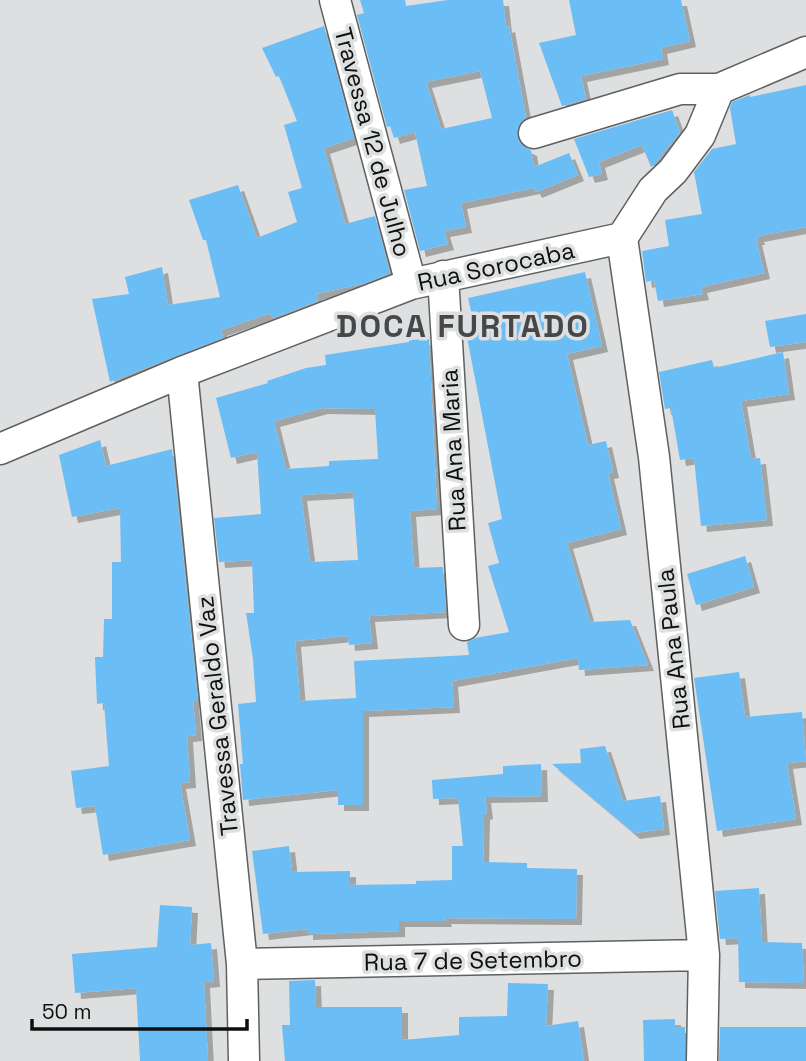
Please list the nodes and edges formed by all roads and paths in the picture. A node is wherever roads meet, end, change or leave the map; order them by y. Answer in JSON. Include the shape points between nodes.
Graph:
{"nodes":[{"id":1,"x":335,"y":0,"type":"edge"},
{"id":2,"x":806,"y":52,"type":"edge"},
{"id":3,"x":719,"y":89,"type":"junction"},
{"id":4,"x":534,"y":133,"type":"dead end"},
{"id":5,"x":622,"y":238,"type":"junction"},
{"id":6,"x":443,"y":276,"type":"junction"},
{"id":7,"x":411,"y":284,"type":"junction"},
{"id":8,"x":182,"y":372,"type":"junction"},
{"id":9,"x":0,"y":449,"type":"edge"},
{"id":10,"x":464,"y":625,"type":"dead end"},
{"id":11,"x":704,"y":955,"type":"junction"},
{"id":12,"x":242,"y":964,"type":"junction"},
{"id":13,"x":244,"y":1061,"type":"edge"},
{"id":14,"x":702,"y":1061,"type":"edge"}],
"edges":[{"from":1,"to":7,"type":"street","name":"Travessa 12 de Julho"},
{"from":2,"to":3,"type":"street"},
{"from":3,"to":4,"type":"street","via":[[680,89]]},
{"from":3,"to":5,"type":"street","via":[[700,135],[653,190]]},
{"from":5,"to":6,"type":"street","name":"Rua Sorocaba"},
{"from":5,"to":11,"type":"street","name":"Rua Ana Paula","via":[[654,457]]},
{"from":6,"to":7,"type":"street","name":"Rua Sorocaba"},
{"from":6,"to":10,"type":"street","name":"Rua Ana Maria"},
{"from":7,"to":8,"type":"street","name":"Rua Sorocaba"},
{"from":8,"to":9,"type":"street","name":"Rua Sorocaba"},
{"from":8,"to":12,"type":"street","name":"Travessa Geraldo Vaz"},
{"from":11,"to":12,"type":"street","name":"Rua 7 de Setembro"},
{"from":11,"to":14,"type":"street","name":"Rua Ana Paula"},
{"from":12,"to":13,"type":"street","name":"Travessa Geraldo Vaz"}]}
